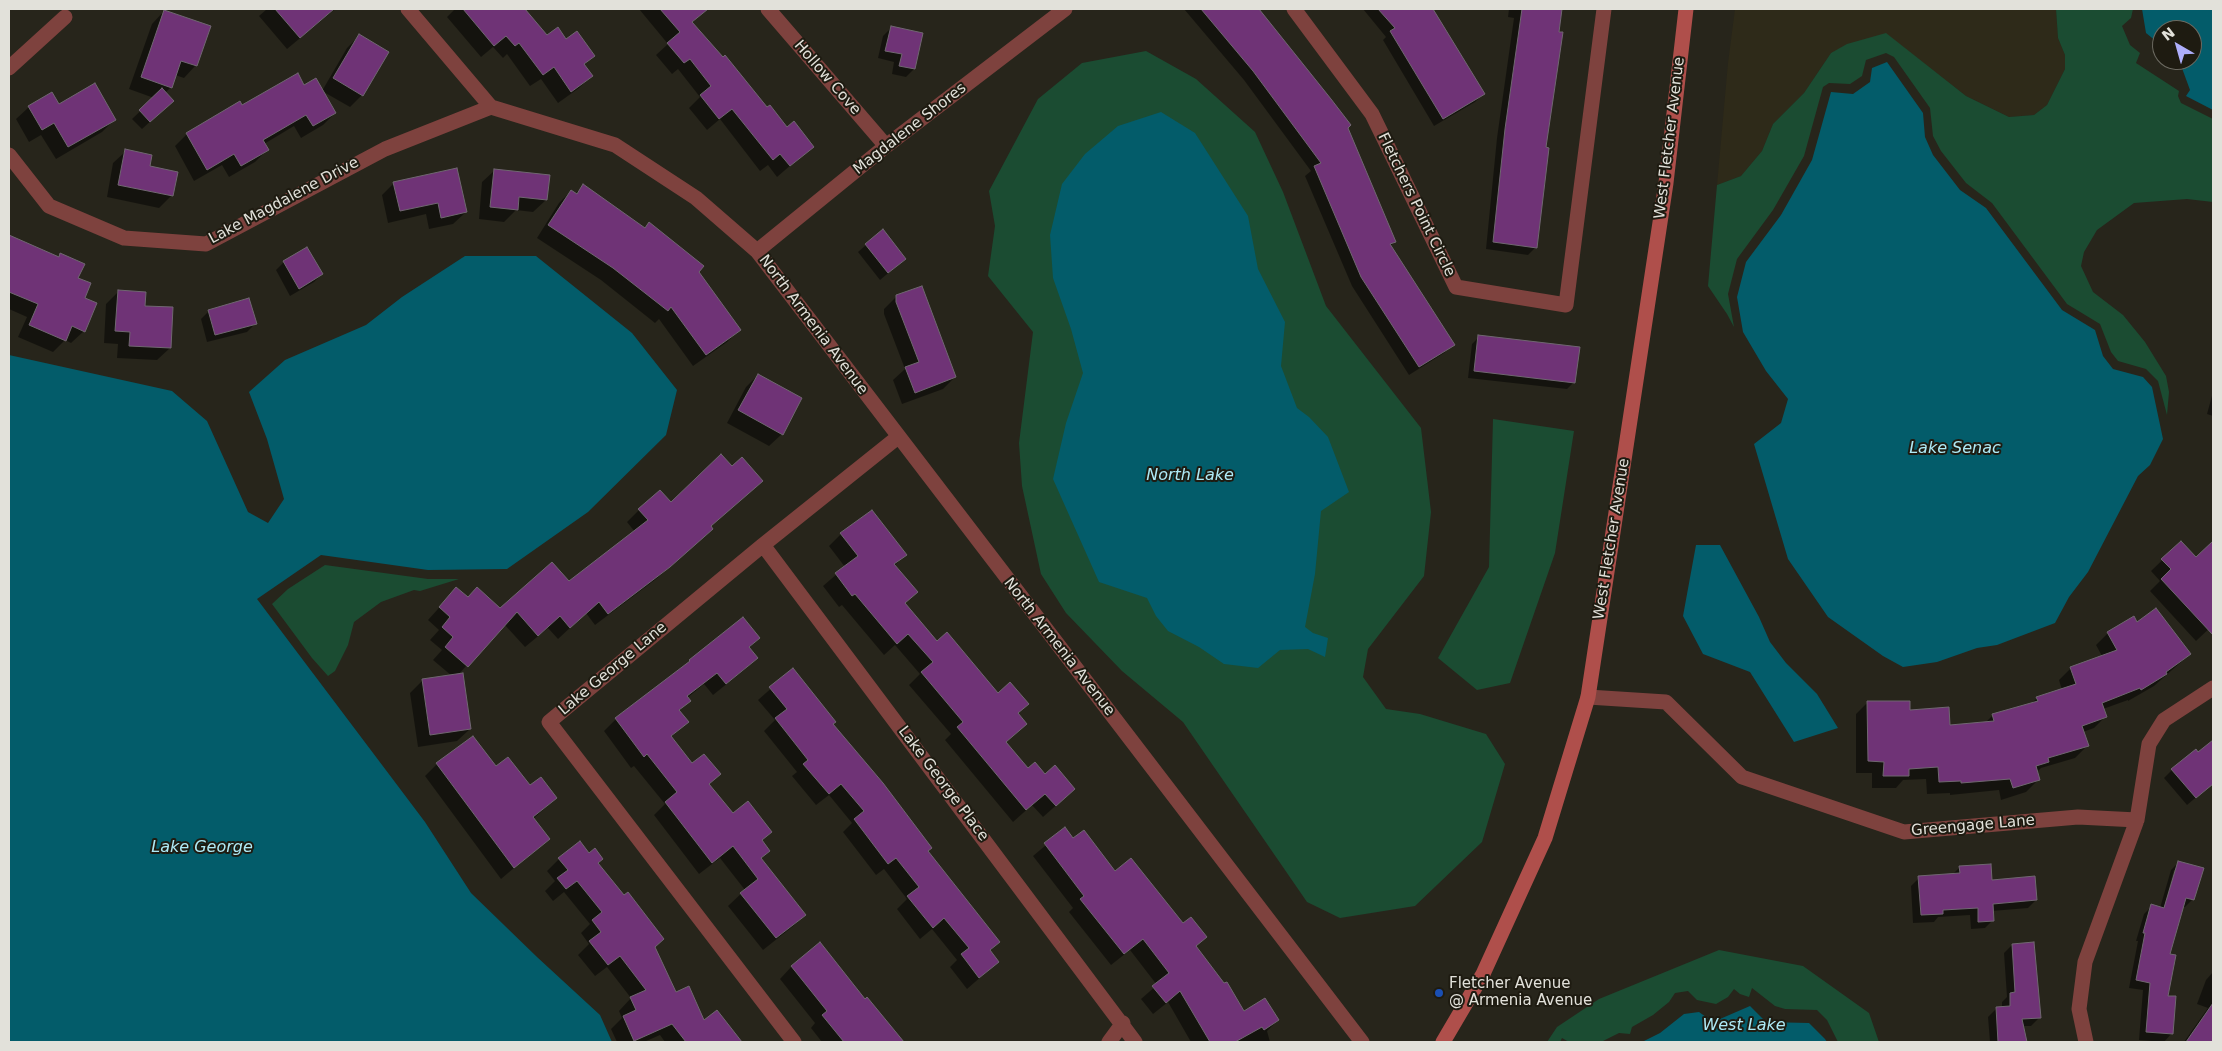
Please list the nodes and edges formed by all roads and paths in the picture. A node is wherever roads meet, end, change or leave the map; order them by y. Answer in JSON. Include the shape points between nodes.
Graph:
{"nodes":[{"id":1,"x":408,"y":9,"type":"edge"},
{"id":2,"x":768,"y":9,"type":"edge"},
{"id":3,"x":1065,"y":9,"type":"edge"},
{"id":4,"x":1294,"y":9,"type":"edge"},
{"id":5,"x":1604,"y":9,"type":"edge"},
{"id":6,"x":1686,"y":9,"type":"edge"},
{"id":7,"x":65,"y":17,"type":"dead end"},
{"id":8,"x":9,"y":68,"type":"edge"},
{"id":9,"x":491,"y":107,"type":"junction"},
{"id":10,"x":886,"y":146,"type":"junction"},
{"id":11,"x":9,"y":155,"type":"edge"},
{"id":12,"x":757,"y":251,"type":"junction"},
{"id":13,"x":898,"y":437,"type":"junction"},
{"id":14,"x":763,"y":544,"type":"junction"},
{"id":15,"x":2213,"y":688,"type":"edge"},
{"id":16,"x":1588,"y":697,"type":"junction"},
{"id":17,"x":2137,"y":820,"type":"junction"},
{"id":18,"x":1123,"y":1023,"type":"junction"},
{"id":19,"x":794,"y":1042,"type":"edge"},
{"id":20,"x":1109,"y":1042,"type":"edge"},
{"id":21,"x":1135,"y":1042,"type":"edge"},
{"id":22,"x":1362,"y":1042,"type":"edge"},
{"id":23,"x":1443,"y":1042,"type":"edge"},
{"id":24,"x":2086,"y":1042,"type":"edge"}],
"edges":[{"from":1,"to":9,"type":"street"},
{"from":2,"to":10,"type":"street","name":"Hollow Cove"},
{"from":3,"to":10,"type":"street","name":"Magdalene Shores"},
{"from":4,"to":5,"type":"street","name":"Fletchers Point Circle","via":[[1372,114],[1456,287],[1566,305]]},
{"from":6,"to":16,"type":"main road","name":"West Fletcher Avenue","via":[[1666,183]]},
{"from":7,"to":8,"type":"street"},
{"from":9,"to":11,"type":"street","name":"Lake Magdalene Drive","via":[[385,149],[206,244],[124,238],[48,206]]},
{"from":9,"to":12,"type":"street","via":[[615,145],[696,198]]},
{"from":10,"to":12,"type":"street","name":"Magdalene Shores"},
{"from":12,"to":13,"type":"street","name":"North Armenia Avenue"},
{"from":13,"to":14,"type":"street","name":"Lake George Lane"},
{"from":13,"to":22,"type":"street","name":"North Armenia Avenue"},
{"from":14,"to":18,"type":"street","name":"Lake George Place"},
{"from":14,"to":19,"type":"street","name":"Lake George Lane","via":[[549,722]]},
{"from":15,"to":17,"type":"street","via":[[2164,720],[2149,744]]},
{"from":16,"to":17,"type":"street","name":"Greengage Lane","via":[[1666,702],[1742,777],[1904,832],[2078,817]]},
{"from":16,"to":23,"type":"main road","name":"West Fletcher Avenue","via":[[1544,838],[1483,974]]},
{"from":17,"to":24,"type":"street","via":[[2085,962],[2079,1009]]},
{"from":18,"to":20,"type":"street"},
{"from":18,"to":21,"type":"street","name":"Lake George Place"}]}
